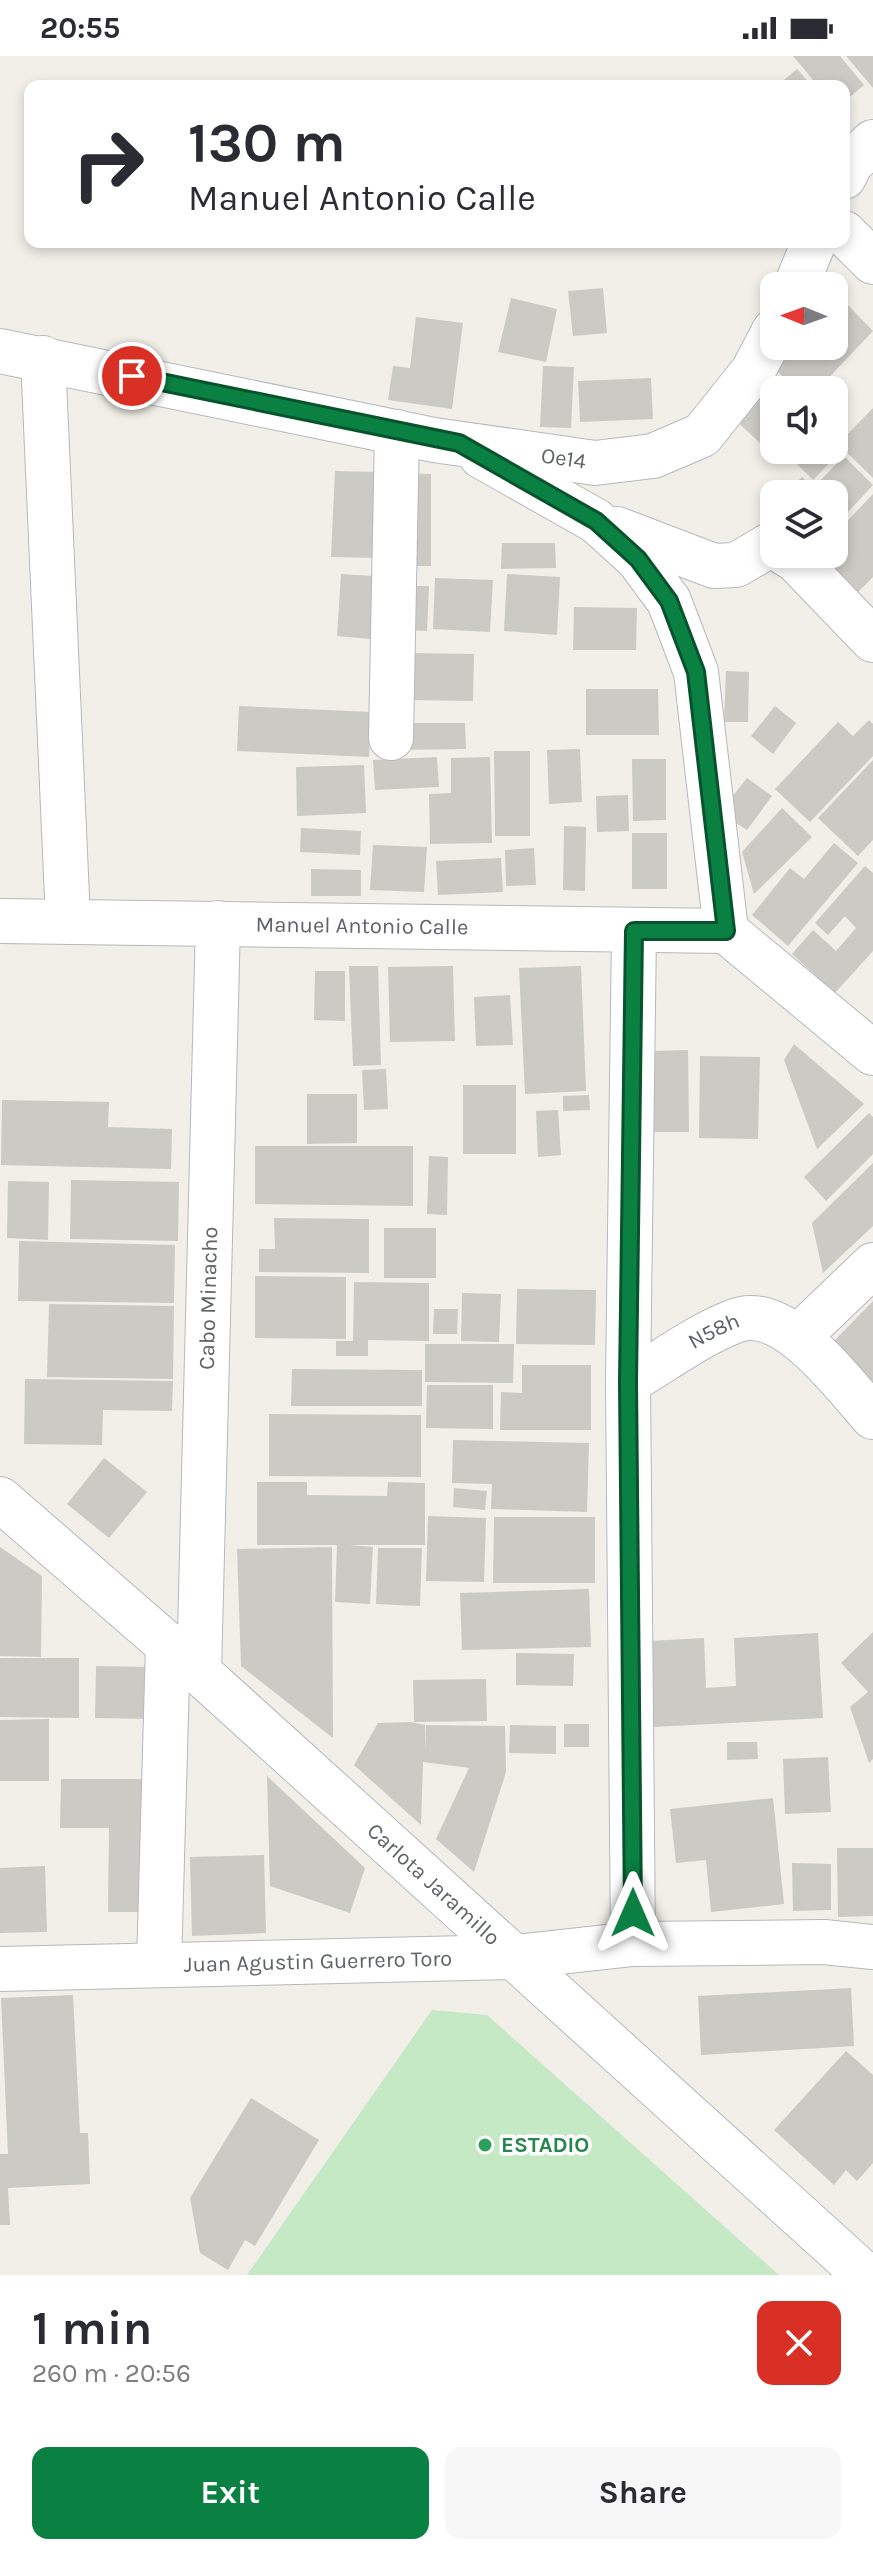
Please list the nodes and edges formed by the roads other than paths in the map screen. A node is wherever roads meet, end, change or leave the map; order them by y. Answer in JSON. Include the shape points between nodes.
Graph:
{"nodes":[{"id":1,"x":873,"y":142,"type":"edge"},
{"id":2,"x":850,"y":165,"type":"edge"},
{"id":3,"x":850,"y":239,"type":"edge"},
{"id":4,"x":812,"y":248,"type":"edge"},
{"id":5,"x":873,"y":262,"type":"edge"},
{"id":6,"x":802,"y":272,"type":"edge"},
{"id":7,"x":0,"y":351,"type":"edge"},
{"id":8,"x":43,"y":358,"type":"junction"},
{"id":9,"x":760,"y":358,"type":"edge"},
{"id":10,"x":397,"y":432,"type":"junction"},
{"id":11,"x":459,"y":443,"type":"junction"},
{"id":12,"x":596,"y":521,"type":"junction"},
{"id":13,"x":760,"y":556,"type":"edge"},
{"id":14,"x":804,"y":568,"type":"edge"},
{"id":15,"x":873,"y":640,"type":"edge"},
{"id":16,"x":391,"y":738,"type":"dead end"},
{"id":17,"x":68,"y":920,"type":"junction"},
{"id":18,"x":0,"y":921,"type":"edge"},
{"id":19,"x":218,"y":923,"type":"junction"},
{"id":20,"x":634,"y":931,"type":"junction"},
{"id":21,"x":726,"y":931,"type":"junction"},
{"id":22,"x":873,"y":1053,"type":"edge"},
{"id":23,"x":873,"y":1265,"type":"edge"},
{"id":24,"x":798,"y":1337,"type":"junction"},
{"id":25,"x":628,"y":1382,"type":"junction"},
{"id":26,"x":873,"y":1417,"type":"edge"},
{"id":27,"x":0,"y":1499,"type":"edge"},
{"id":28,"x":184,"y":1658,"type":"junction"},
{"id":29,"x":633,"y":1944,"type":"junction"},
{"id":30,"x":873,"y":1947,"type":"edge"},
{"id":31,"x":515,"y":1957,"type":"junction"},
{"id":32,"x":159,"y":1965,"type":"junction"},
{"id":33,"x":0,"y":1969,"type":"edge"},
{"id":34,"x":865,"y":2275,"type":"edge"}],
"edges":[{"from":1,"to":2,"type":"street"},
{"from":3,"to":5,"type":"street"},
{"from":4,"to":6,"type":"street"},
{"from":7,"to":8,"type":"street","name":"Oe14"},
{"from":8,"to":10,"type":"street","name":"Oe14"},
{"from":8,"to":17,"type":"street"},
{"from":9,"to":11,"type":"street","name":"Oe14","via":[[702,435],[653,456],[595,463]]},
{"from":10,"to":11,"type":"street","name":"Oe14"},
{"from":10,"to":16,"type":"street"},
{"from":11,"to":12,"type":"street"},
{"from":12,"to":13,"type":"street","via":[[714,566]]},
{"from":12,"to":21,"type":"street","via":[[638,559],[669,601],[696,672]]},
{"from":14,"to":15,"type":"street"},
{"from":17,"to":18,"type":"street","name":"Manuel Antonio Calle"},
{"from":17,"to":19,"type":"street","name":"Manuel Antonio Calle"},
{"from":19,"to":20,"type":"street","name":"Manuel Antonio Calle"},
{"from":19,"to":28,"type":"street","name":"Cabo Minacho"},
{"from":20,"to":21,"type":"street","name":"Manuel Antonio Calle"},
{"from":20,"to":25,"type":"street"},
{"from":21,"to":22,"type":"street"},
{"from":23,"to":24,"type":"street"},
{"from":24,"to":25,"type":"street","name":"N58h","via":[[764,1319],[737,1319]]},
{"from":24,"to":26,"type":"street","name":"N58h"},
{"from":25,"to":29,"type":"street"},
{"from":27,"to":28,"type":"street","name":"Carlota Jaramillo"},
{"from":28,"to":31,"type":"street","name":"Carlota Jaramillo"},
{"from":28,"to":32,"type":"street","name":"Cabo Minacho"},
{"from":29,"to":30,"type":"street","name":"Juan Agustin Guerrero Toro","via":[[824,1942]]},
{"from":29,"to":31,"type":"street","name":"Juan Agustin Guerrero Toro"},
{"from":31,"to":32,"type":"street","name":"Juan Agustin Guerrero Toro"},
{"from":31,"to":34,"type":"street","name":"Carlota Jaramillo"},
{"from":32,"to":33,"type":"street","name":"Juan Agustin Guerrero Toro"}]}
